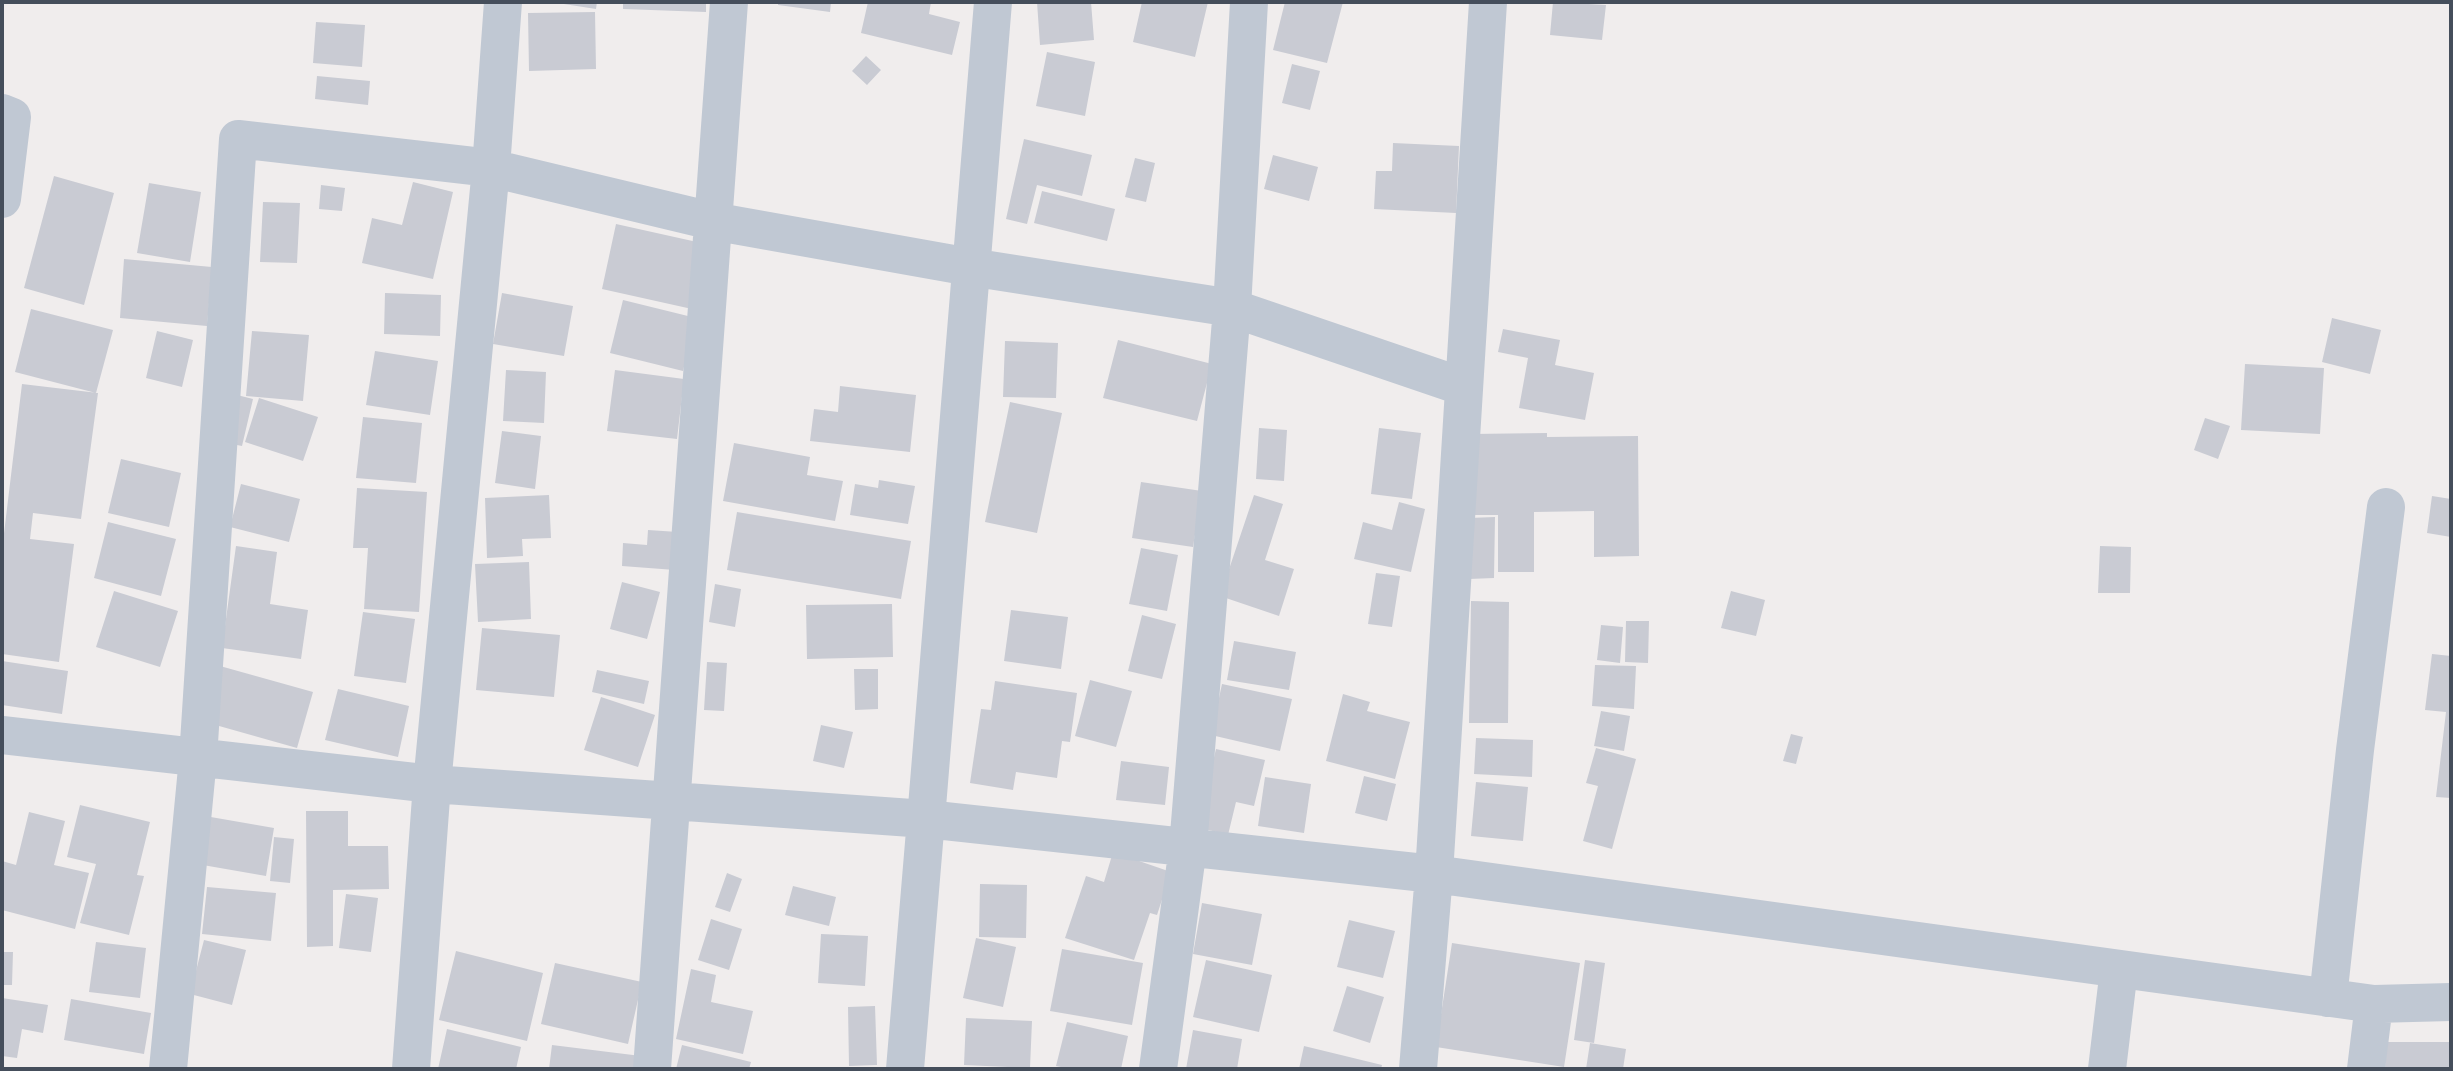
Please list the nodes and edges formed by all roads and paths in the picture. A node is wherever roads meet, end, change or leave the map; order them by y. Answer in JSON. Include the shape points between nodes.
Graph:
{"nodes":[{"id":1,"x":503,"y":2,"type":"edge"},
{"id":2,"x":729,"y":2,"type":"edge"},
{"id":3,"x":993,"y":2,"type":"edge"},
{"id":4,"x":1249,"y":2,"type":"edge"},
{"id":5,"x":1488,"y":2,"type":"edge"},
{"id":6,"x":2,"y":113,"type":"edge"},
{"id":7,"x":491,"y":168,"type":"junction"},
{"id":8,"x":2,"y":200,"type":"edge"},
{"id":9,"x":712,"y":221,"type":"junction"},
{"id":10,"x":970,"y":267,"type":"junction"},
{"id":11,"x":1232,"y":308,"type":"junction"},
{"id":12,"x":1464,"y":387,"type":"junction"},
{"id":13,"x":2386,"y":507,"type":"dead end"},
{"id":14,"x":2,"y":735,"type":"edge"},
{"id":15,"x":198,"y":758,"type":"junction"},
{"id":16,"x":432,"y":784,"type":"junction"},
{"id":17,"x":671,"y":800,"type":"junction"},
{"id":18,"x":926,"y":819,"type":"junction"},
{"id":19,"x":1188,"y":847,"type":"junction"},
{"id":20,"x":1434,"y":874,"type":"junction"},
{"id":21,"x":2119,"y":969,"type":"junction"},
{"id":22,"x":2328,"y":998,"type":"junction"},
{"id":23,"x":2451,"y":1002,"type":"edge"},
{"id":24,"x":2374,"y":1004,"type":"junction"},
{"id":25,"x":167,"y":1069,"type":"edge"},
{"id":26,"x":411,"y":1069,"type":"edge"},
{"id":27,"x":652,"y":1069,"type":"edge"},
{"id":28,"x":905,"y":1069,"type":"edge"},
{"id":29,"x":1158,"y":1069,"type":"edge"},
{"id":30,"x":1418,"y":1069,"type":"edge"},
{"id":31,"x":2107,"y":1069,"type":"edge"},
{"id":32,"x":2365,"y":1069,"type":"edge"}],
"edges":[{"from":1,"to":7,"type":"street"},
{"from":2,"to":9,"type":"street"},
{"from":3,"to":10,"type":"street"},
{"from":4,"to":11,"type":"street"},
{"from":5,"to":12,"type":"street"},
{"from":6,"to":8,"type":"street","via":[[12,117]]},
{"from":7,"to":9,"type":"street"},
{"from":7,"to":15,"type":"street","via":[[238,139]]},
{"from":7,"to":16,"type":"street"},
{"from":9,"to":10,"type":"street"},
{"from":9,"to":17,"type":"street"},
{"from":10,"to":11,"type":"street"},
{"from":10,"to":18,"type":"street"},
{"from":11,"to":12,"type":"street"},
{"from":11,"to":19,"type":"street"},
{"from":12,"to":20,"type":"street"},
{"from":13,"to":22,"type":"street"},
{"from":14,"to":15,"type":"street"},
{"from":15,"to":16,"type":"street"},
{"from":15,"to":25,"type":"street"},
{"from":16,"to":17,"type":"street"},
{"from":16,"to":26,"type":"street"},
{"from":17,"to":18,"type":"street"},
{"from":17,"to":27,"type":"street"},
{"from":18,"to":19,"type":"street"},
{"from":18,"to":28,"type":"street"},
{"from":19,"to":20,"type":"street"},
{"from":19,"to":29,"type":"street"},
{"from":20,"to":21,"type":"street"},
{"from":20,"to":30,"type":"street"},
{"from":21,"to":22,"type":"street"},
{"from":21,"to":31,"type":"street"},
{"from":22,"to":24,"type":"street"},
{"from":23,"to":24,"type":"street"},
{"from":24,"to":32,"type":"street"}]}
